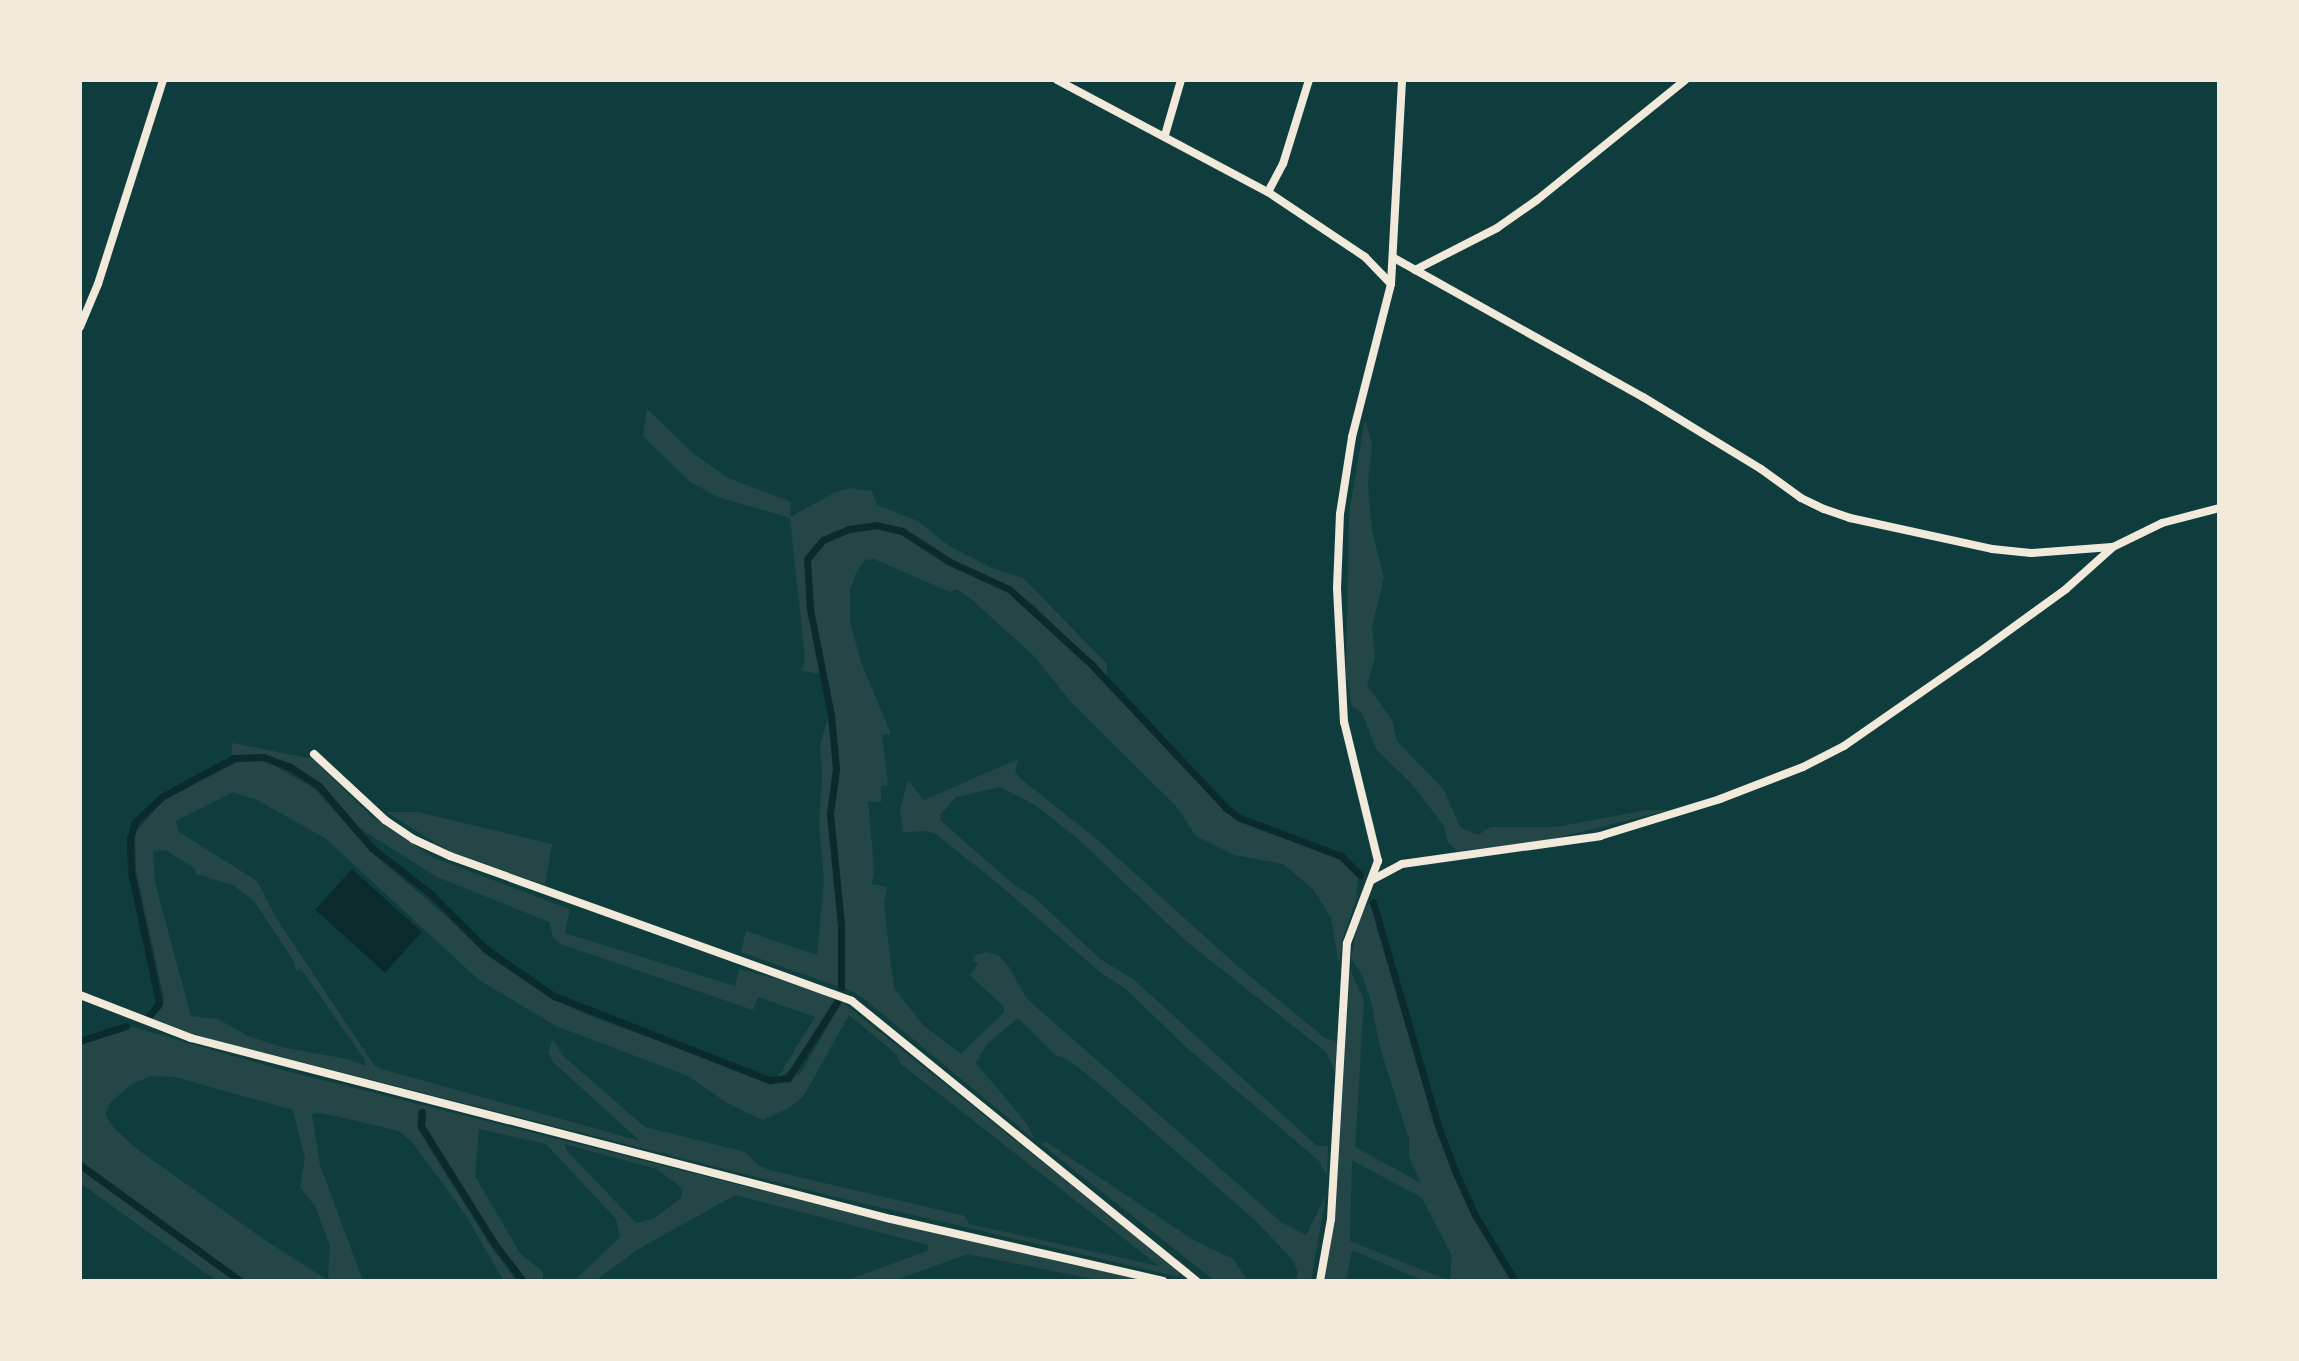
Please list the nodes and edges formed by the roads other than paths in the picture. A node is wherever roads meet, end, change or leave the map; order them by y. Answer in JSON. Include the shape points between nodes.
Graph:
{"nodes":[{"id":1,"x":163,"y":80,"type":"edge"},
{"id":2,"x":1057,"y":80,"type":"edge"},
{"id":3,"x":1181,"y":80,"type":"edge"},
{"id":4,"x":1309,"y":80,"type":"edge"},
{"id":5,"x":1402,"y":80,"type":"edge"},
{"id":6,"x":1685,"y":80,"type":"edge"},
{"id":7,"x":1165,"y":135,"type":"junction"},
{"id":8,"x":1268,"y":192,"type":"junction"},
{"id":9,"x":1394,"y":258,"type":"junction"},
{"id":10,"x":1415,"y":270,"type":"junction"},
{"id":11,"x":1391,"y":284,"type":"junction"},
{"id":12,"x":80,"y":327,"type":"edge"},
{"id":13,"x":2219,"y":508,"type":"edge"},
{"id":14,"x":2113,"y":547,"type":"junction"},
{"id":15,"x":314,"y":754,"type":"dead end"},
{"id":16,"x":1371,"y":881,"type":"junction"},
{"id":17,"x":80,"y":995,"type":"edge"},
{"id":18,"x":1163,"y":1281,"type":"edge"},
{"id":19,"x":1197,"y":1281,"type":"edge"},
{"id":20,"x":1320,"y":1281,"type":"edge"}],
"edges":[{"from":1,"to":12,"type":"street"},
{"from":2,"to":7,"type":"street"},
{"from":3,"to":7,"type":"street"},
{"from":4,"to":8,"type":"street","via":[[1283,164]]},
{"from":5,"to":9,"type":"street"},
{"from":6,"to":10,"type":"street","via":[[1517,214]]},
{"from":7,"to":8,"type":"street"},
{"from":8,"to":11,"type":"street","via":[[1365,257]]},
{"from":9,"to":10,"type":"street"},
{"from":9,"to":11,"type":"street"},
{"from":10,"to":14,"type":"street","via":[[1643,397],[1824,509],[1992,549]]},
{"from":11,"to":16,"type":"street","via":[[1346,474],[1337,588],[1344,722],[1378,861]]},
{"from":13,"to":14,"type":"street","via":[[2162,523]]},
{"from":14,"to":16,"type":"street","via":[[2066,589],[1978,653],[1844,746],[1803,767],[1600,836],[1402,864]]},
{"from":15,"to":19,"type":"street","via":[[385,820],[450,856],[852,1001]]},
{"from":16,"to":20,"type":"street","via":[[1347,943],[1331,1219]]},
{"from":17,"to":18,"type":"street","via":[[191,1038],[876,1215]]}]}
